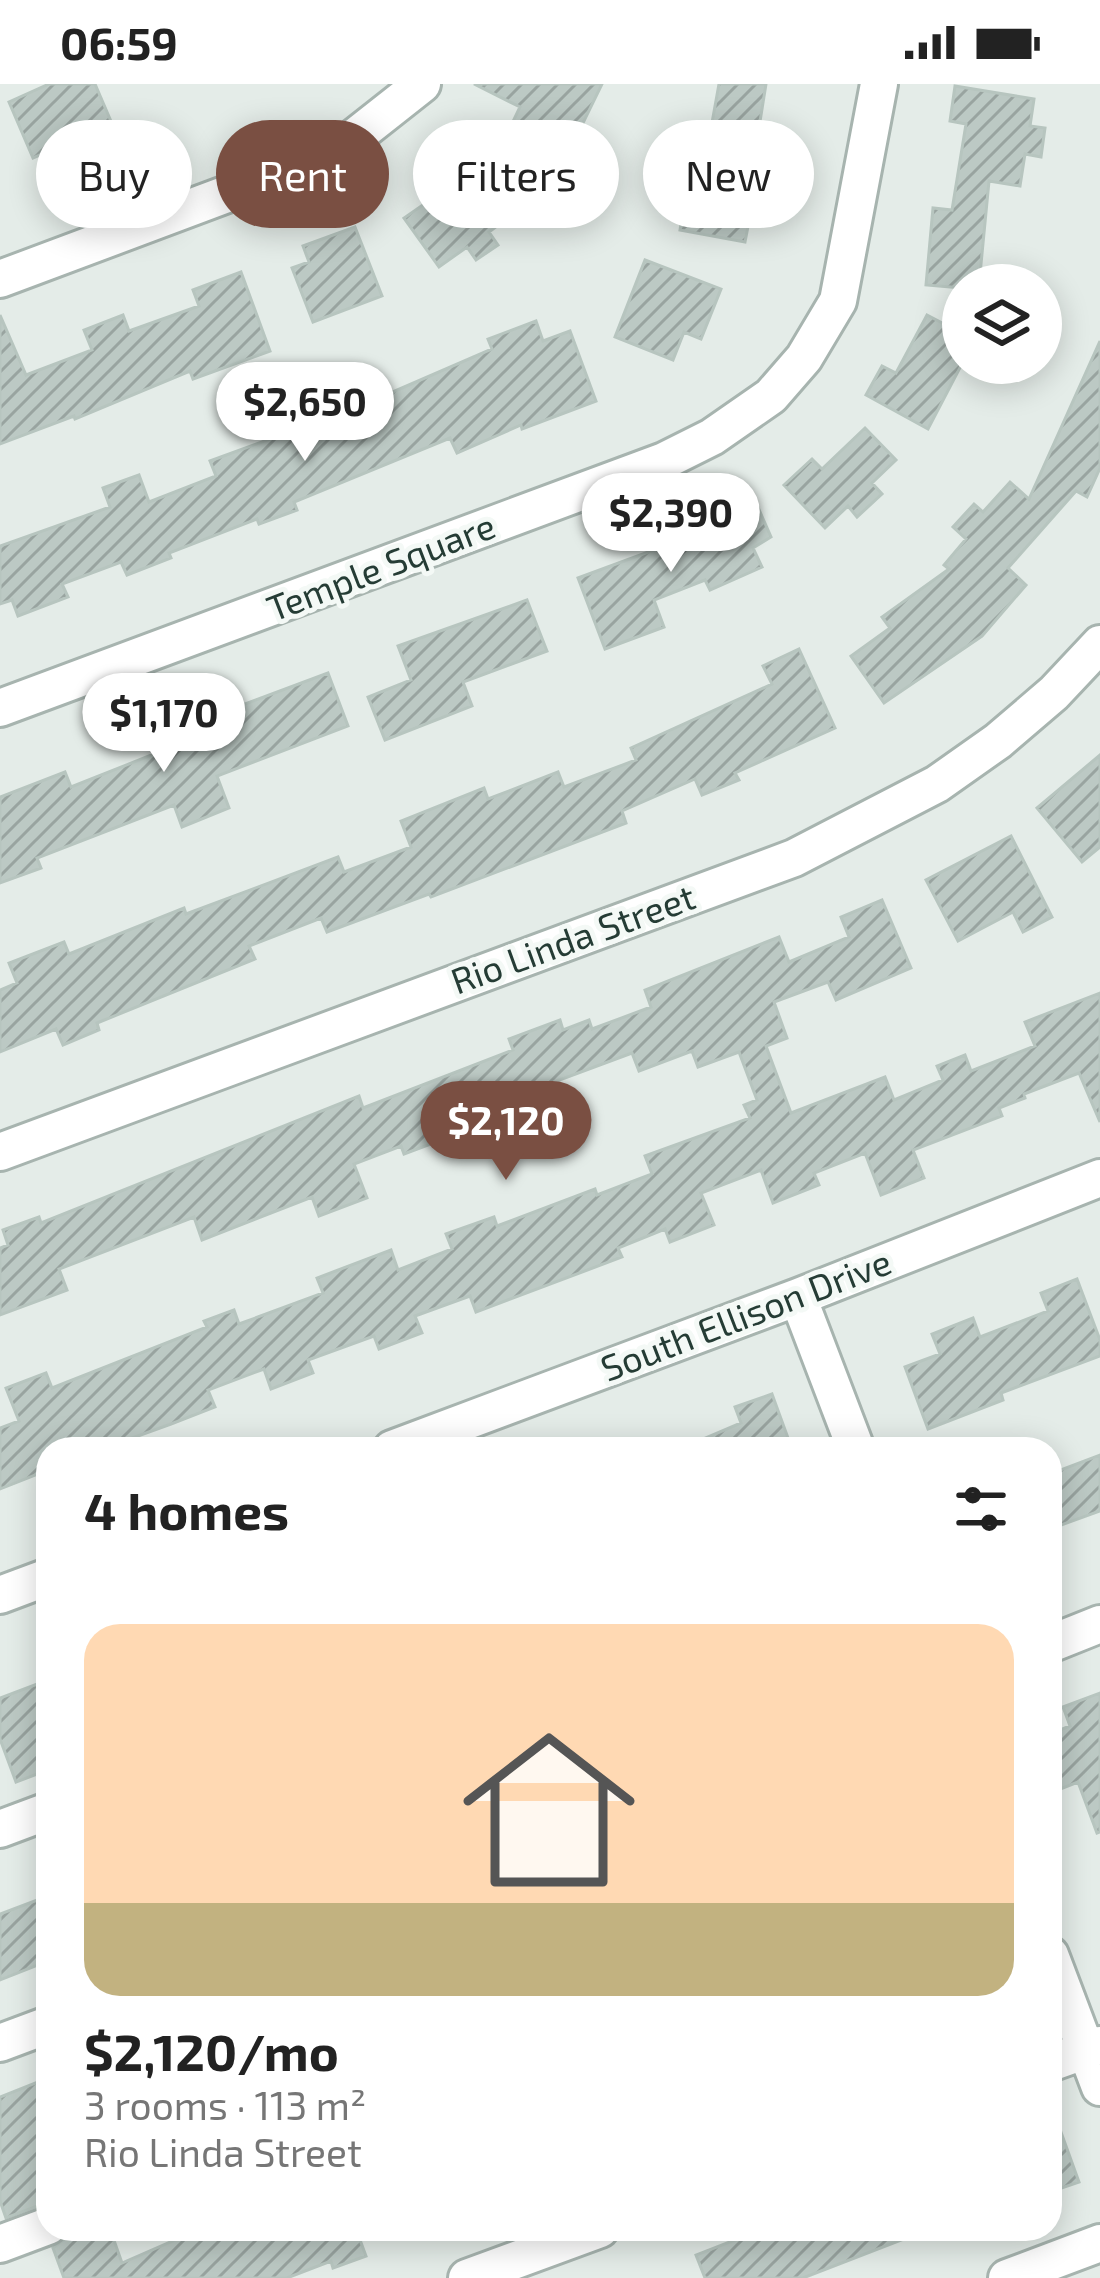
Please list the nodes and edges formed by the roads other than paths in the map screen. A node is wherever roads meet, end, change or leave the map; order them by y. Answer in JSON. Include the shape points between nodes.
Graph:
{"nodes":[{"id":1,"x":422,"y":84,"type":"edge"},
{"id":2,"x":879,"y":84,"type":"edge"},
{"id":3,"x":0,"y":279,"type":"edge"},
{"id":4,"x":1100,"y":644,"type":"edge"},
{"id":5,"x":0,"y":708,"type":"edge"},
{"id":6,"x":0,"y":1152,"type":"edge"},
{"id":7,"x":1100,"y":1178,"type":"edge"},
{"id":8,"x":798,"y":1297,"type":"junction"},
{"id":9,"x":424,"y":1437,"type":"edge"},
{"id":10,"x":851,"y":1437,"type":"edge"},
{"id":11,"x":36,"y":1582,"type":"edge"},
{"id":12,"x":0,"y":1595,"type":"edge"},
{"id":13,"x":1100,"y":1624,"type":"edge"},
{"id":14,"x":1062,"y":1639,"type":"edge"},
{"id":15,"x":36,"y":1816,"type":"edge"},
{"id":16,"x":0,"y":1829,"type":"edge"},
{"id":17,"x":1062,"y":1981,"type":"edge"},
{"id":18,"x":36,"y":2030,"type":"edge"},
{"id":19,"x":0,"y":2043,"type":"edge"},
{"id":20,"x":1093,"y":2047,"type":"edge"},
{"id":21,"x":1062,"y":2059,"type":"edge"},
{"id":22,"x":1100,"y":2087,"type":"edge"},
{"id":23,"x":36,"y":2230,"type":"edge"},
{"id":24,"x":567,"y":2241,"type":"edge"},
{"id":25,"x":1100,"y":2243,"type":"edge"},
{"id":26,"x":0,"y":2244,"type":"edge"},
{"id":27,"x":466,"y":2278,"type":"edge"},
{"id":28,"x":1007,"y":2278,"type":"edge"}],
"edges":[{"from":1,"to":3,"type":"street","via":[[307,164]]},
{"from":2,"to":5,"type":"street","name":"Temple Square","via":[[838,302],[771,396],[664,461]]},
{"from":4,"to":6,"type":"street","name":"Rio Linda Street","via":[[1054,693],[938,784],[794,858]]},
{"from":7,"to":8,"type":"street","name":"South Ellison Drive"},
{"from":8,"to":9,"type":"street","name":"South Ellison Drive"},
{"from":8,"to":10,"type":"street"},
{"from":11,"to":12,"type":"street"},
{"from":13,"to":14,"type":"street"},
{"from":15,"to":16,"type":"street"},
{"from":17,"to":20,"type":"street"},
{"from":18,"to":19,"type":"street"},
{"from":20,"to":21,"type":"street"},
{"from":20,"to":22,"type":"street"},
{"from":23,"to":26,"type":"street"},
{"from":24,"to":27,"type":"street"},
{"from":25,"to":28,"type":"street"}]}
